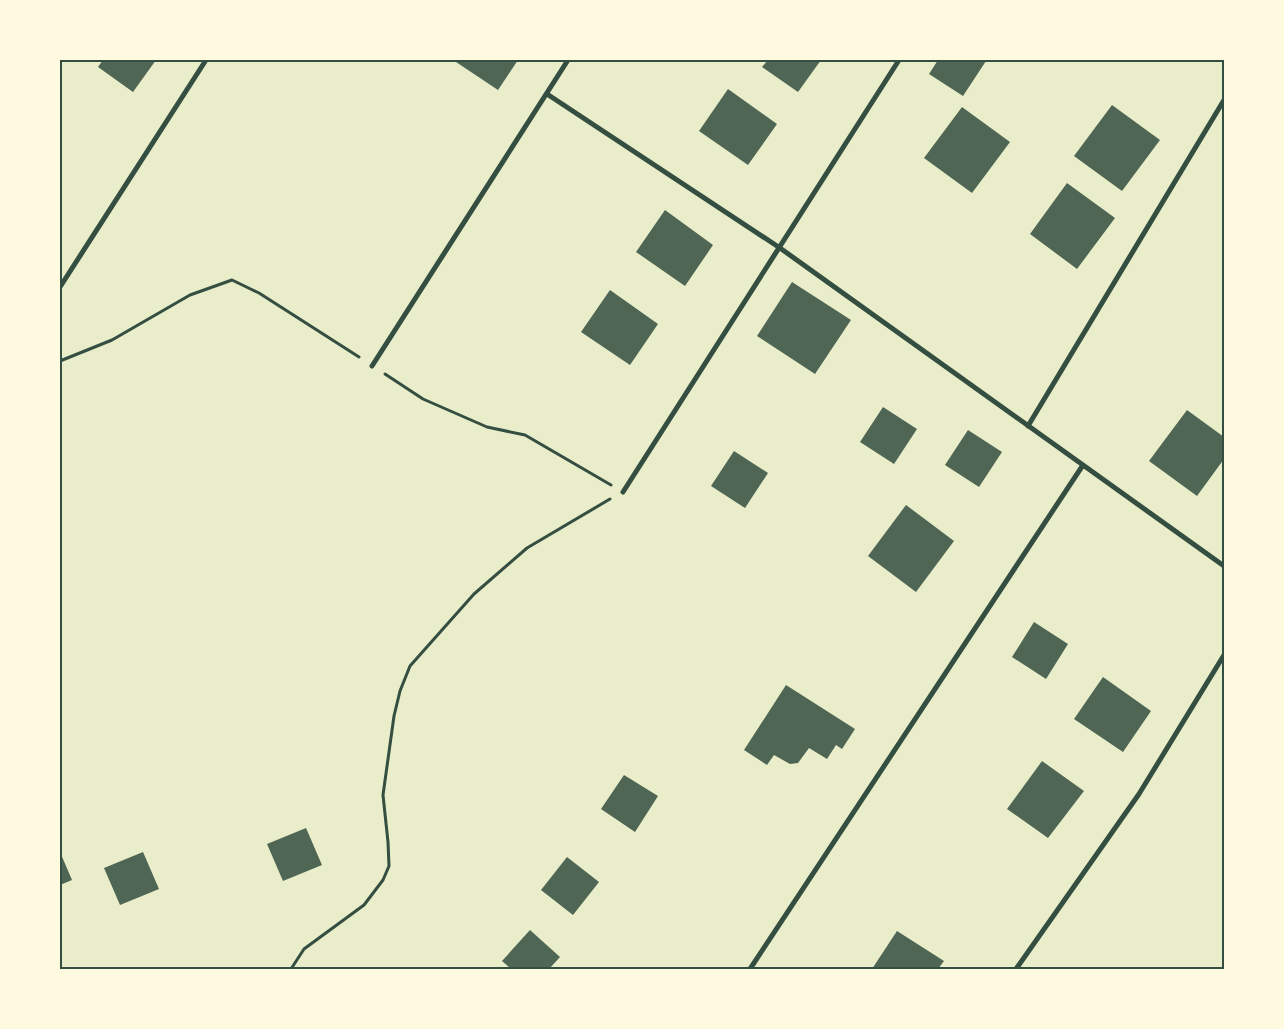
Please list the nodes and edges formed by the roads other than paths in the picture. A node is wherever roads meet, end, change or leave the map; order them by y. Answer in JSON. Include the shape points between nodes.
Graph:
{"nodes":[{"id":1,"x":206,"y":60,"type":"edge"},
{"id":2,"x":568,"y":60,"type":"edge"},
{"id":3,"x":899,"y":60,"type":"edge"},
{"id":4,"x":546,"y":94,"type":"junction"},
{"id":5,"x":1224,"y":100,"type":"edge"},
{"id":6,"x":780,"y":248,"type":"junction"},
{"id":7,"x":60,"y":287,"type":"edge"},
{"id":8,"x":372,"y":366,"type":"road end"},
{"id":9,"x":1028,"y":426,"type":"junction"},
{"id":10,"x":1083,"y":465,"type":"junction"},
{"id":11,"x":623,"y":492,"type":"road end"},
{"id":12,"x":1224,"y":566,"type":"edge"},
{"id":13,"x":1224,"y":655,"type":"edge"},
{"id":14,"x":750,"y":969,"type":"edge"},
{"id":15,"x":1016,"y":969,"type":"edge"}],
"edges":[{"from":1,"to":7,"type":"street"},
{"from":2,"to":4,"type":"street"},
{"from":3,"to":6,"type":"street"},
{"from":4,"to":6,"type":"street"},
{"from":4,"to":8,"type":"street"},
{"from":5,"to":9,"type":"street"},
{"from":6,"to":9,"type":"street"},
{"from":6,"to":11,"type":"street"},
{"from":9,"to":10,"type":"street"},
{"from":10,"to":12,"type":"street"},
{"from":10,"to":14,"type":"street"},
{"from":13,"to":15,"type":"street","via":[[1140,794]]}]}
